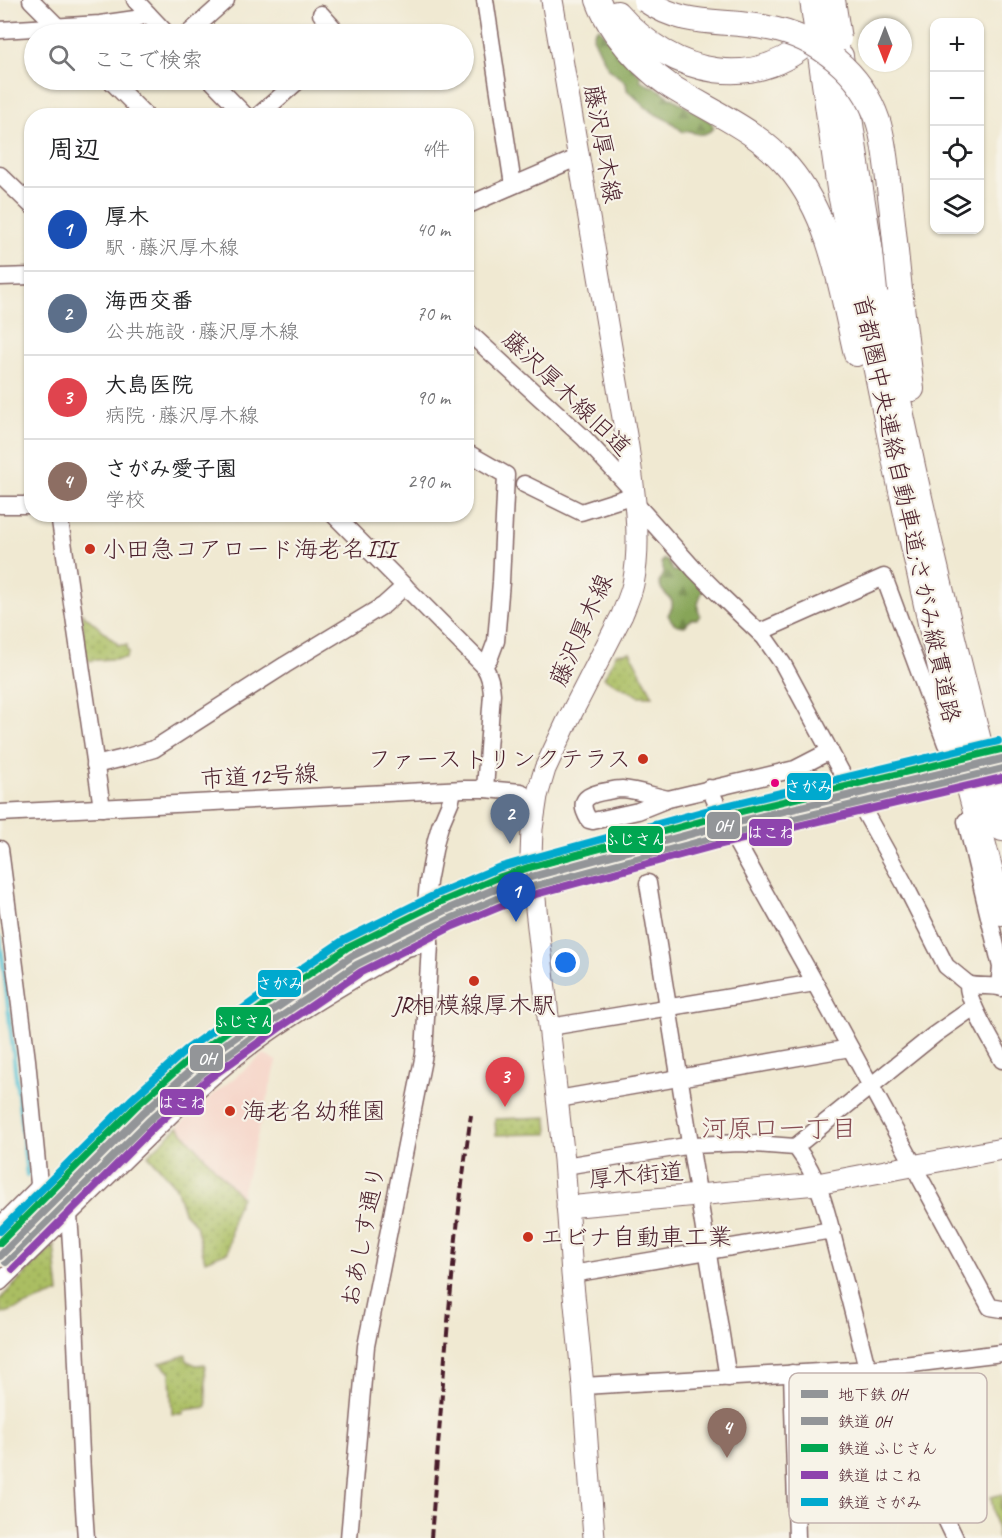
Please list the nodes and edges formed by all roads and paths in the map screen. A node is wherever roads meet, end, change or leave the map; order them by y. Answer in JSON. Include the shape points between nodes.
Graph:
{"nodes":[{"id":1,"x":31,"y":0,"type":"edge"},
{"id":2,"x":135,"y":0,"type":"edge"},
{"id":3,"x":226,"y":0,"type":"edge"},
{"id":4,"x":485,"y":0,"type":"edge"},
{"id":5,"x":552,"y":0,"type":"edge"},
{"id":6,"x":598,"y":0,"type":"edge"},
{"id":7,"x":607,"y":0,"type":"edge"},
{"id":8,"x":645,"y":0,"type":"edge"},
{"id":9,"x":812,"y":0,"type":"edge"},
{"id":10,"x":833,"y":0,"type":"edge"},
{"id":11,"x":840,"y":0,"type":"edge"},
{"id":12,"x":148,"y":14,"type":"junction"},
{"id":13,"x":321,"y":14,"type":"dead end"},
{"id":14,"x":55,"y":24,"type":"edge"},
{"id":15,"x":100,"y":24,"type":"edge"},
{"id":16,"x":158,"y":24,"type":"edge"},
{"id":17,"x":199,"y":24,"type":"edge"},
{"id":18,"x":330,"y":24,"type":"edge"},
{"id":19,"x":0,"y":30,"type":"edge"},
{"id":20,"x":24,"y":30,"type":"edge"},
{"id":21,"x":120,"y":90,"type":"edge"},
{"id":22,"x":221,"y":90,"type":"edge"},
{"id":23,"x":288,"y":90,"type":"edge"},
{"id":24,"x":138,"y":108,"type":"edge"},
{"id":25,"x":238,"y":108,"type":"edge"},
{"id":26,"x":267,"y":108,"type":"edge"},
{"id":27,"x":579,"y":157,"type":"junction"},
{"id":28,"x":0,"y":175,"type":"edge"},
{"id":29,"x":513,"y":185,"type":"junction"},
{"id":30,"x":24,"y":198,"type":"edge"},
{"id":31,"x":474,"y":202,"type":"edge"},
{"id":32,"x":860,"y":243,"type":"junction"},
{"id":33,"x":24,"y":276,"type":"edge"},
{"id":34,"x":0,"y":277,"type":"edge"},
{"id":35,"x":474,"y":337,"type":"edge"},
{"id":36,"x":474,"y":457,"type":"edge"},
{"id":37,"x":524,"y":484,"type":"dead end"},
{"id":38,"x":634,"y":496,"type":"junction"},
{"id":39,"x":0,"y":505,"type":"edge"},
{"id":40,"x":24,"y":505,"type":"edge"},
{"id":41,"x":60,"y":522,"type":"edge"},
{"id":42,"x":341,"y":522,"type":"edge"},
{"id":43,"x":405,"y":586,"type":"junction"},
{"id":44,"x":928,"y":620,"type":"junction"},
{"id":45,"x":760,"y":632,"type":"junction"},
{"id":46,"x":484,"y":666,"type":"junction"},
{"id":47,"x":975,"y":726,"type":"junction"},
{"id":48,"x":830,"y":751,"type":"junction"},
{"id":49,"x":95,"y":765,"type":"junction"},
{"id":50,"x":543,"y":775,"type":"junction"},
{"id":51,"x":846,"y":781,"type":"tunnel mouth"},
{"id":52,"x":709,"y":788,"type":"junction"},
{"id":53,"x":485,"y":789,"type":"junction"},
{"id":54,"x":453,"y":790,"type":"junction"},
{"id":55,"x":521,"y":792,"type":"junction"},
{"id":56,"x":638,"y":792,"type":"junction"},
{"id":57,"x":668,"y":799,"type":"junction"},
{"id":58,"x":859,"y":802,"type":"tunnel mouth"},
{"id":59,"x":102,"y":808,"type":"junction"},
{"id":60,"x":638,"y":810,"type":"junction"},
{"id":61,"x":0,"y":813,"type":"edge"},
{"id":62,"x":1002,"y":829,"type":"edge"},
{"id":63,"x":0,"y":849,"type":"edge"},
{"id":64,"x":531,"y":857,"type":"junction"},
{"id":65,"x":648,"y":883,"type":"dead end"},
{"id":66,"x":1002,"y":913,"type":"edge"},
{"id":67,"x":430,"y":944,"type":"junction"},
{"id":68,"x":815,"y":983,"type":"junction"},
{"id":69,"x":968,"y":984,"type":"junction"},
{"id":70,"x":1001,"y":988,"type":"edge"},
{"id":71,"x":668,"y":1007,"type":"junction"},
{"id":72,"x":974,"y":1007,"type":"junction"},
{"id":73,"x":550,"y":1027,"type":"junction"},
{"id":74,"x":850,"y":1048,"type":"junction"},
{"id":75,"x":1002,"y":1060,"type":"edge"},
{"id":76,"x":680,"y":1077,"type":"junction"},
{"id":77,"x":871,"y":1086,"type":"junction"},
{"id":78,"x":558,"y":1099,"type":"junction"},
{"id":79,"x":692,"y":1145,"type":"junction"},
{"id":80,"x":795,"y":1147,"type":"junction"},
{"id":81,"x":1002,"y":1149,"type":"edge"},
{"id":82,"x":910,"y":1158,"type":"dead end"},
{"id":83,"x":565,"y":1166,"type":"junction"},
{"id":84,"x":919,"y":1176,"type":"dead end"},
{"id":85,"x":817,"y":1184,"type":"junction"},
{"id":86,"x":699,"y":1195,"type":"junction"},
{"id":87,"x":567,"y":1207,"type":"junction"},
{"id":88,"x":69,"y":1215,"type":"junction"},
{"id":89,"x":0,"y":1226,"type":"edge"},
{"id":90,"x":832,"y":1230,"type":"junction"},
{"id":91,"x":708,"y":1251,"type":"junction"},
{"id":92,"x":572,"y":1274,"type":"junction"},
{"id":93,"x":0,"y":1282,"type":"edge"},
{"id":94,"x":996,"y":1308,"type":"edge"},
{"id":95,"x":1002,"y":1353,"type":"edge"},
{"id":96,"x":872,"y":1369,"type":"junction"},
{"id":97,"x":789,"y":1373,"type":"edge"},
{"id":98,"x":792,"y":1373,"type":"edge"},
{"id":99,"x":874,"y":1373,"type":"edge"},
{"id":100,"x":728,"y":1377,"type":"junction"},
{"id":101,"x":584,"y":1386,"type":"junction"},
{"id":102,"x":797,"y":1523,"type":"edge"},
{"id":103,"x":948,"y":1523,"type":"edge"},
{"id":104,"x":86,"y":1538,"type":"edge"},
{"id":105,"x":349,"y":1538,"type":"edge"},
{"id":106,"x":594,"y":1538,"type":"edge"},
{"id":107,"x":797,"y":1538,"type":"edge"},
{"id":108,"x":955,"y":1538,"type":"edge"}],
"edges":[{"from":1,"to":14,"type":"street"},
{"from":2,"to":12,"type":"street"},
{"from":3,"to":17,"type":"street"},
{"from":4,"to":29,"type":"street"},
{"from":5,"to":27,"type":"main road","name":"藤沢厚木線"},
{"from":6,"to":44,"type":"highway","via":[[613,29],[640,62],[668,84],[751,133],[775,153],[801,184],[834,260]]},
{"from":7,"to":11,"type":"highway","via":[[639,36],[667,55],[700,67],[736,71],[770,65],[800,48],[824,26]]},
{"from":8,"to":47,"type":"highway","bridge":true,"via":[[689,20],[767,27],[798,36],[846,69],[873,109],[885,157],[917,428]]},
{"from":9,"to":32,"type":"highway","bridge":true,"via":[[839,189]]},
{"from":10,"to":32,"type":"highway","bridge":true,"via":[[860,185]]},
{"from":12,"to":15,"type":"street"},
{"from":12,"to":16,"type":"street"},
{"from":13,"to":18,"type":"street"},
{"from":19,"to":20,"type":"street"},
{"from":21,"to":24,"type":"street"},
{"from":22,"to":25,"type":"street"},
{"from":23,"to":26,"type":"street"},
{"from":27,"to":29,"type":"street"},
{"from":27,"to":38,"type":"main road","name":"藤沢厚木線"},
{"from":28,"to":30,"type":"street"},
{"from":29,"to":31,"type":"street"},
{"from":32,"to":44,"type":"highway","name":"首都圏中央連絡自動車道;さがみ縦貫道路"},
{"from":32,"to":47,"type":"highway","name":"首都圏中央連絡自動車道;さがみ縦貫道路","via":[[885,326],[914,470]]},
{"from":33,"to":34,"type":"street"},
{"from":35,"to":38,"type":"street","name":"藤沢厚木線旧道","via":[[584,438]]},
{"from":36,"to":46,"type":"street","via":[[506,475],[496,641]]},
{"from":37,"to":38,"type":"street","via":[[581,512]]},
{"from":38,"to":45,"type":"street","name":"藤沢厚木線旧道","via":[[694,569]]},
{"from":38,"to":50,"type":"main road","name":"藤沢厚木線","via":[[635,567],[628,600]]},
{"from":39,"to":40,"type":"street"},
{"from":41,"to":49,"type":"street"},
{"from":42,"to":43,"type":"street"},
{"from":43,"to":46,"type":"street"},
{"from":43,"to":49,"type":"street","via":[[384,605],[154,749]]},
{"from":44,"to":66,"type":"highway","name":"首都圏中央連絡自動車道;さがみ縦貫道路"},
{"from":45,"to":48,"type":"street","name":"藤沢厚木線旧道","via":[[783,664]]},
{"from":45,"to":70,"type":"street","via":[[884,577],[944,734],[1001,968]]},
{"from":46,"to":53,"type":"street","via":[[492,694]]},
{"from":47,"to":62,"type":"highway","name":"首都圏中央連絡自動車道;さがみ縦貫道路"},
{"from":48,"to":51,"type":"street","name":"藤沢厚木線旧道"},
{"from":48,"to":52,"type":"street","via":[[795,769]]},
{"from":49,"to":59,"type":"street"},
{"from":50,"to":55,"type":"street","via":[[534,786]]},
{"from":50,"to":64,"type":"main road","name":"藤沢厚木線","via":[[534,809]]},
{"from":52,"to":57,"type":"street"},
{"from":52,"to":68,"type":"street"},
{"from":53,"to":54,"type":"street","name":"市道12号線"},
{"from":53,"to":55,"type":"street","name":"市道12号線"},
{"from":54,"to":59,"type":"street","name":"市道12号線"},
{"from":54,"to":67,"type":"street","name":"おあしす通り","via":[[436,840],[428,882]]},
{"from":55,"to":64,"type":"street","via":[[525,801],[525,840]]},
{"from":56,"to":57,"type":"street"},
{"from":56,"to":60,"type":"street"},
{"from":56,"to":60,"type":"street","via":[[597,792],[584,805],[592,821]]},
{"from":57,"to":60,"type":"street"},
{"from":58,"to":69,"type":"street","via":[[946,966]]},
{"from":59,"to":61,"type":"street","name":"市道12号線"},
{"from":63,"to":89,"type":"street","via":[[39,1187]]},
{"from":64,"to":73,"type":"main road","name":"藤沢厚木線"},
{"from":65,"to":71,"type":"street"},
{"from":67,"to":88,"type":"street","via":[[408,948],[344,985],[208,1079]]},
{"from":67,"to":105,"type":"street","name":"おあしす通り","via":[[424,1054],[366,1346]]},
{"from":68,"to":71,"type":"street"},
{"from":68,"to":74,"type":"street"},
{"from":69,"to":70,"type":"street"},
{"from":69,"to":72,"type":"street"},
{"from":71,"to":73,"type":"street"},
{"from":71,"to":76,"type":"street"},
{"from":72,"to":75,"type":"street"},
{"from":72,"to":77,"type":"street"},
{"from":73,"to":78,"type":"main road","name":"藤沢厚木線"},
{"from":74,"to":76,"type":"street"},
{"from":74,"to":77,"type":"street"},
{"from":76,"to":78,"type":"street"},
{"from":76,"to":79,"type":"street"},
{"from":77,"to":80,"type":"street"},
{"from":77,"to":82,"type":"street"},
{"from":78,"to":83,"type":"main road","name":"藤沢厚木線"},
{"from":79,"to":80,"type":"street"},
{"from":79,"to":83,"type":"street"},
{"from":79,"to":86,"type":"street"},
{"from":80,"to":85,"type":"street"},
{"from":81,"to":85,"type":"main road","name":"厚木街道"},
{"from":83,"to":87,"type":"main road","name":"藤沢厚木線"},
{"from":84,"to":94,"type":"street"},
{"from":85,"to":86,"type":"main road","name":"厚木街道"},
{"from":85,"to":90,"type":"street"},
{"from":86,"to":87,"type":"main road","name":"厚木街道"},
{"from":86,"to":91,"type":"street"},
{"from":87,"to":92,"type":"main road","name":"厚木街道"},
{"from":88,"to":93,"type":"street"},
{"from":88,"to":104,"type":"street"},
{"from":90,"to":91,"type":"street"},
{"from":90,"to":96,"type":"street","via":[[865,1360]]},
{"from":91,"to":92,"type":"street"},
{"from":91,"to":100,"type":"street"},
{"from":92,"to":101,"type":"main road","name":"厚木街道"},
{"from":95,"to":96,"type":"street"},
{"from":96,"to":98,"type":"street"},
{"from":96,"to":99,"type":"street"},
{"from":97,"to":100,"type":"street"},
{"from":100,"to":101,"type":"street"},
{"from":101,"to":106,"type":"main road","name":"厚木街道"},
{"from":102,"to":107,"type":"street"},
{"from":103,"to":108,"type":"street"}]}
